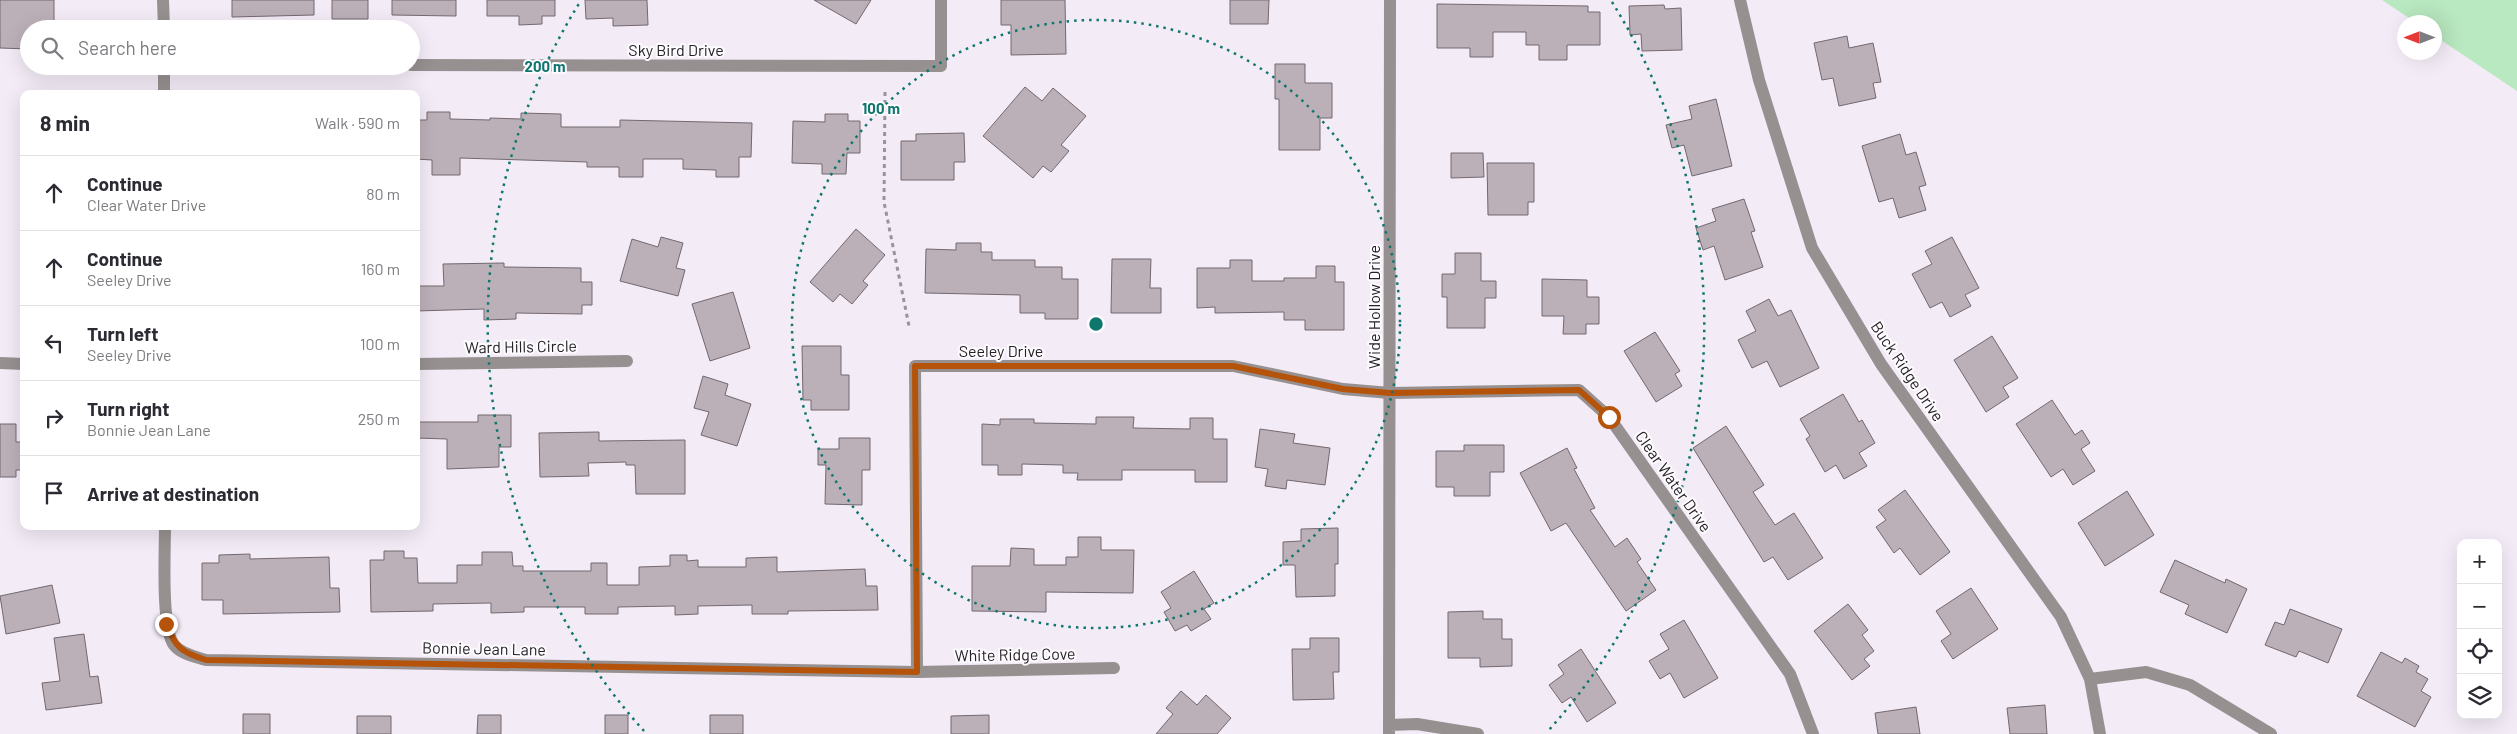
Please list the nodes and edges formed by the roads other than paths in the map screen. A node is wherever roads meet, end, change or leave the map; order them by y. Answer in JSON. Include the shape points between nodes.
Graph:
{"nodes":[{"id":1,"x":163,"y":0,"type":"edge"},
{"id":2,"x":941,"y":0,"type":"edge"},
{"id":3,"x":1390,"y":0,"type":"edge"},
{"id":4,"x":1740,"y":0,"type":"edge"},
{"id":5,"x":164,"y":20,"type":"edge"},
{"id":6,"x":420,"y":65,"type":"edge"},
{"id":7,"x":164,"y":75,"type":"edge"},
{"id":8,"x":164,"y":90,"type":"edge"},
{"id":9,"x":627,"y":361,"type":"dead end"},
{"id":10,"x":0,"y":363,"type":"edge"},
{"id":11,"x":20,"y":364,"type":"edge"},
{"id":12,"x":420,"y":364,"type":"edge"},
{"id":13,"x":1390,"y":393,"type":"junction"},
{"id":14,"x":165,"y":530,"type":"edge"},
{"id":15,"x":1114,"y":668,"type":"dead end"},
{"id":16,"x":917,"y":672,"type":"junction"},
{"id":17,"x":2090,"y":679,"type":"junction"},
{"id":18,"x":1389,"y":729,"type":"edge"},
{"id":19,"x":1478,"y":734,"type":"edge"},
{"id":20,"x":1813,"y":734,"type":"edge"},
{"id":21,"x":2100,"y":734,"type":"edge"},
{"id":22,"x":2272,"y":734,"type":"edge"}],
"edges":[{"from":1,"to":5,"type":"street"},
{"from":2,"to":6,"type":"street","name":"Sky Bird Drive","via":[[941,66]]},
{"from":3,"to":13,"type":"street","name":"Wide Hollow Drive"},
{"from":4,"to":17,"type":"street","name":"Buck Ridge Drive","via":[[1759,80],[1812,248],[1881,364],[2061,617]]},
{"from":7,"to":8,"type":"street"},
{"from":9,"to":12,"type":"street","name":"Ward Hills Circle"},
{"from":10,"to":11,"type":"street"},
{"from":13,"to":16,"type":"street","name":"Seeley Drive","via":[[1343,389],[1233,366],[915,366]]},
{"from":13,"to":18,"type":"street","name":"Wide Hollow Drive"},
{"from":13,"to":20,"type":"street","name":"Clear Water Drive","via":[[1579,390],[1609,417],[1790,674]]},
{"from":14,"to":16,"type":"street","name":"Bonnie Jean Lane","via":[[166,624],[174,645],[206,660]]},
{"from":15,"to":16,"type":"street","name":"White Ridge Cove"},
{"from":17,"to":21,"type":"street","name":"Buck Ridge Drive"},
{"from":17,"to":22,"type":"street","via":[[2146,672],[2190,685]]},
{"from":18,"to":19,"type":"street","via":[[1417,724]]}]}
